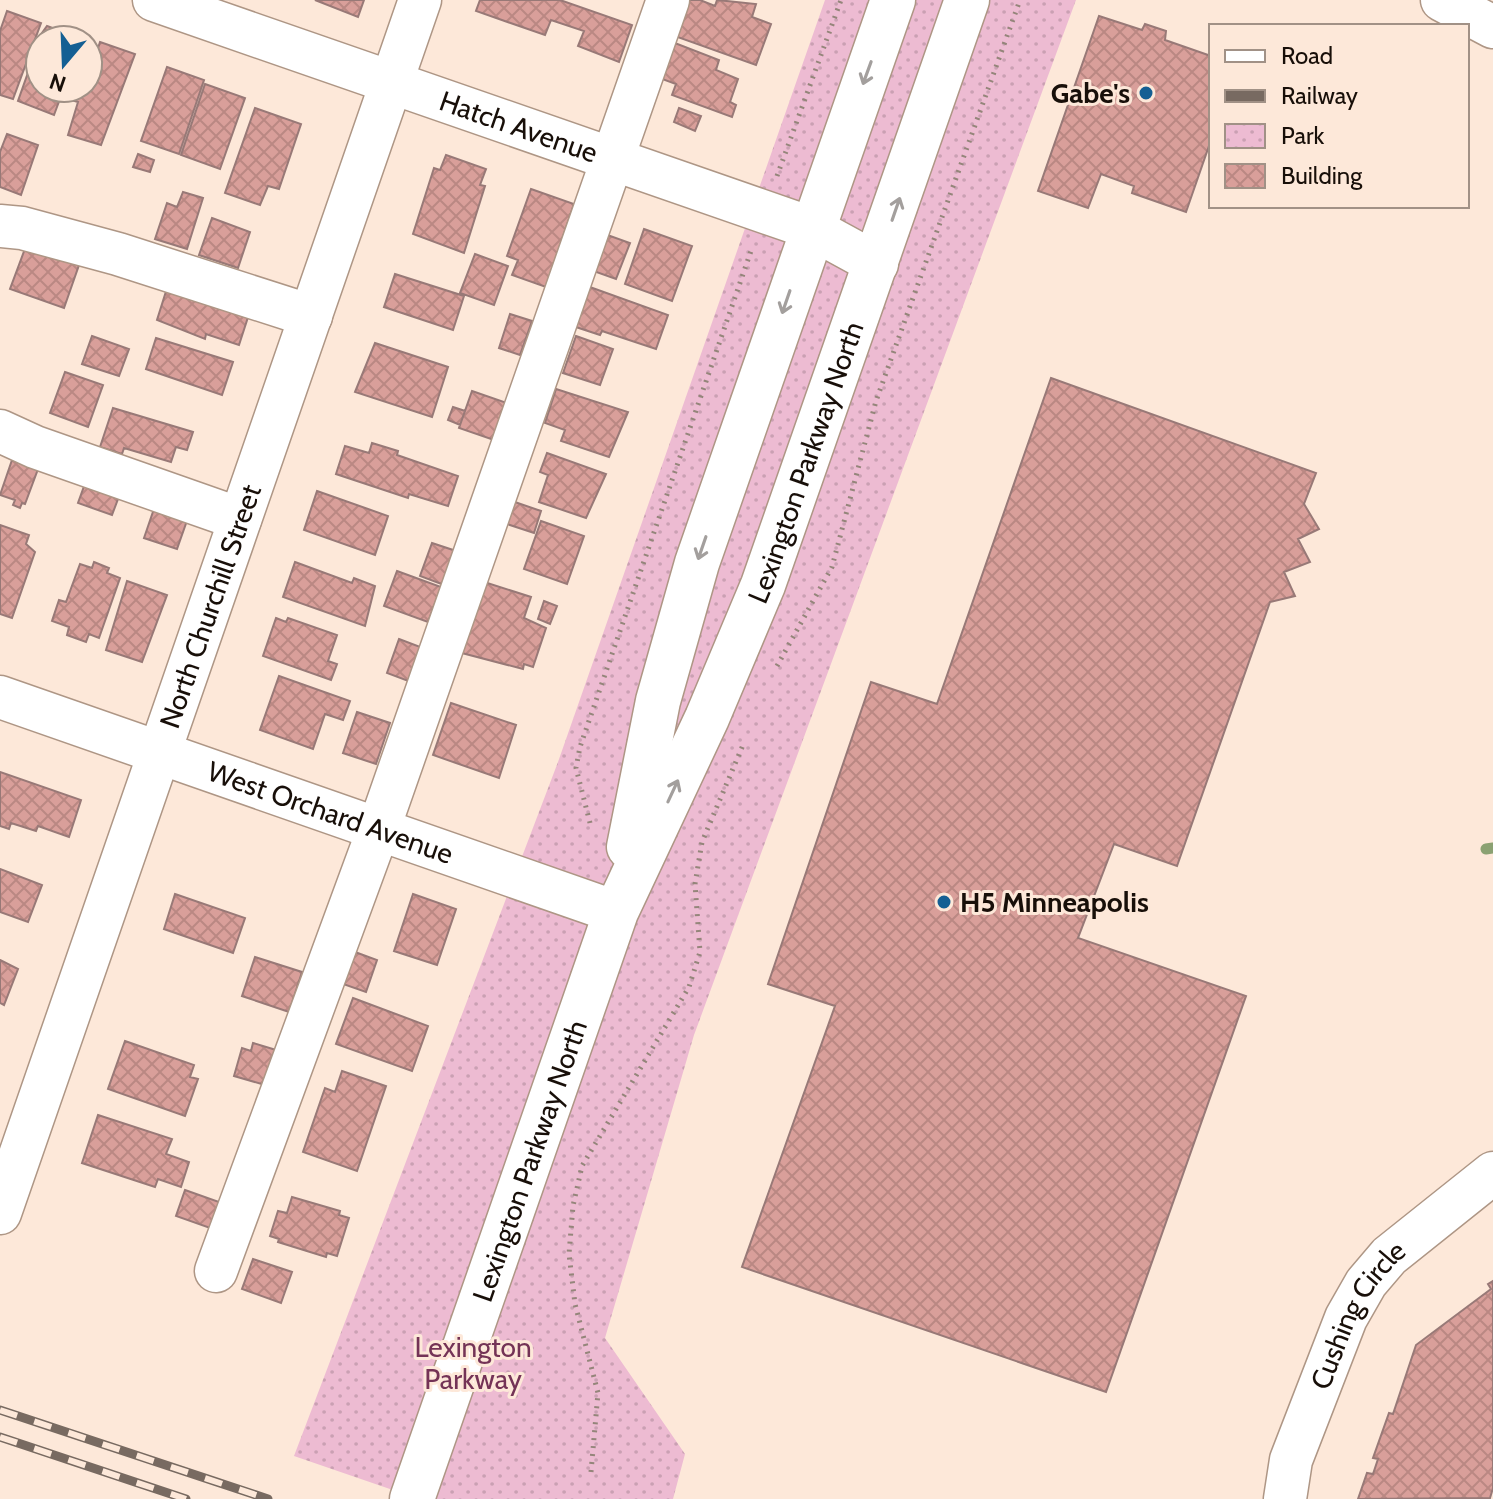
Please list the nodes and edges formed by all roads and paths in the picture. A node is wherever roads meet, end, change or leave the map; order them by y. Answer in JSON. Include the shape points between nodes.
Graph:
{"nodes":[{"id":1,"x":154,"y":0,"type":"edge"},
{"id":2,"x":420,"y":0,"type":"edge"},
{"id":3,"x":668,"y":0,"type":"edge"},
{"id":4,"x":841,"y":0,"type":"edge"},
{"id":5,"x":893,"y":0,"type":"edge"},
{"id":6,"x":967,"y":0,"type":"edge"},
{"id":7,"x":1020,"y":0,"type":"edge"},
{"id":8,"x":1442,"y":0,"type":"edge"},
{"id":9,"x":1493,"y":27,"type":"edge"},
{"id":10,"x":390,"y":82,"type":"junction"},
{"id":11,"x":614,"y":159,"type":"junction"},
{"id":12,"x":773,"y":189,"type":"dead end"},
{"id":13,"x":0,"y":226,"type":"edge"},
{"id":14,"x":811,"y":228,"type":"junction"},
{"id":15,"x":759,"y":237,"type":"dead end"},
{"id":16,"x":877,"y":264,"type":"junction"},
{"id":17,"x":311,"y":316,"type":"junction"},
{"id":18,"x":0,"y":431,"type":"edge"},
{"id":19,"x":240,"y":519,"type":"junction"},
{"id":20,"x":774,"y":674,"type":"dead end"},
{"id":21,"x":0,"y":697,"type":"edge"},
{"id":22,"x":750,"y":730,"type":"dead end"},
{"id":23,"x":161,"y":753,"type":"junction"},
{"id":24,"x":379,"y":828,"type":"junction"},
{"id":25,"x":593,"y":833,"type":"dead end"},
{"id":26,"x":616,"y":912,"type":"junction"},
{"id":27,"x":1493,"y":1173,"type":"edge"},
{"id":28,"x":0,"y":1213,"type":"edge"},
{"id":29,"x":216,"y":1271,"type":"dead end"},
{"id":30,"x":591,"y":1472,"type":"dead end"},
{"id":31,"x":412,"y":1499,"type":"edge"},
{"id":32,"x":1285,"y":1499,"type":"edge"}],
"edges":[{"from":1,"to":10,"type":"street","name":"Hatch Avenue"},
{"from":2,"to":10,"type":"street","name":"North Churchill Street"},
{"from":3,"to":11,"type":"street"},
{"from":4,"to":12,"type":"path"},
{"from":5,"to":14,"type":"main road","name":"Lexington Parkway North","one_way":true},
{"from":16,"to":6,"type":"main road","name":"Lexington Parkway North","one_way":true},
{"from":7,"to":20,"type":"path","via":[[876,401],[832,567]]},
{"from":8,"to":9,"type":"street"},
{"from":10,"to":11,"type":"street","name":"Hatch Avenue"},
{"from":10,"to":17,"type":"street","name":"North Churchill Street"},
{"from":11,"to":14,"type":"street","name":"Hatch Avenue"},
{"from":11,"to":24,"type":"street"},
{"from":13,"to":17,"type":"street","via":[[118,254]]},
{"from":14,"to":16,"type":"street","name":"Hatch Avenue"},
{"from":14,"to":26,"type":"main road","name":"Lexington Parkway North","one_way":true,"via":[[684,609],[658,701]]},
{"from":15,"to":25,"type":"path","via":[[580,747],[576,768]]},
{"from":26,"to":16,"type":"main road","name":"Lexington Parkway North","one_way":true,"via":[[763,585]]},
{"from":17,"to":19,"type":"street","name":"North Churchill Street"},
{"from":18,"to":19,"type":"street"},
{"from":19,"to":23,"type":"street","name":"North Churchill Street"},
{"from":21,"to":23,"type":"street","name":"West Orchard Avenue"},
{"from":22,"to":30,"type":"path","via":[[702,842],[695,884],[700,952],[689,987],[582,1166],[573,1206],[569,1254],[575,1304],[598,1393]]},
{"from":23,"to":24,"type":"street","name":"West Orchard Avenue"},
{"from":23,"to":28,"type":"street","name":"North Churchill Street"},
{"from":24,"to":26,"type":"street","name":"West Orchard Avenue"},
{"from":24,"to":29,"type":"street"},
{"from":26,"to":31,"type":"main road","name":"Lexington Parkway North"},
{"from":27,"to":32,"type":"street","name":"Cushing Circle","via":[[1389,1256],[1366,1283],[1346,1318],[1291,1460]]}]}
